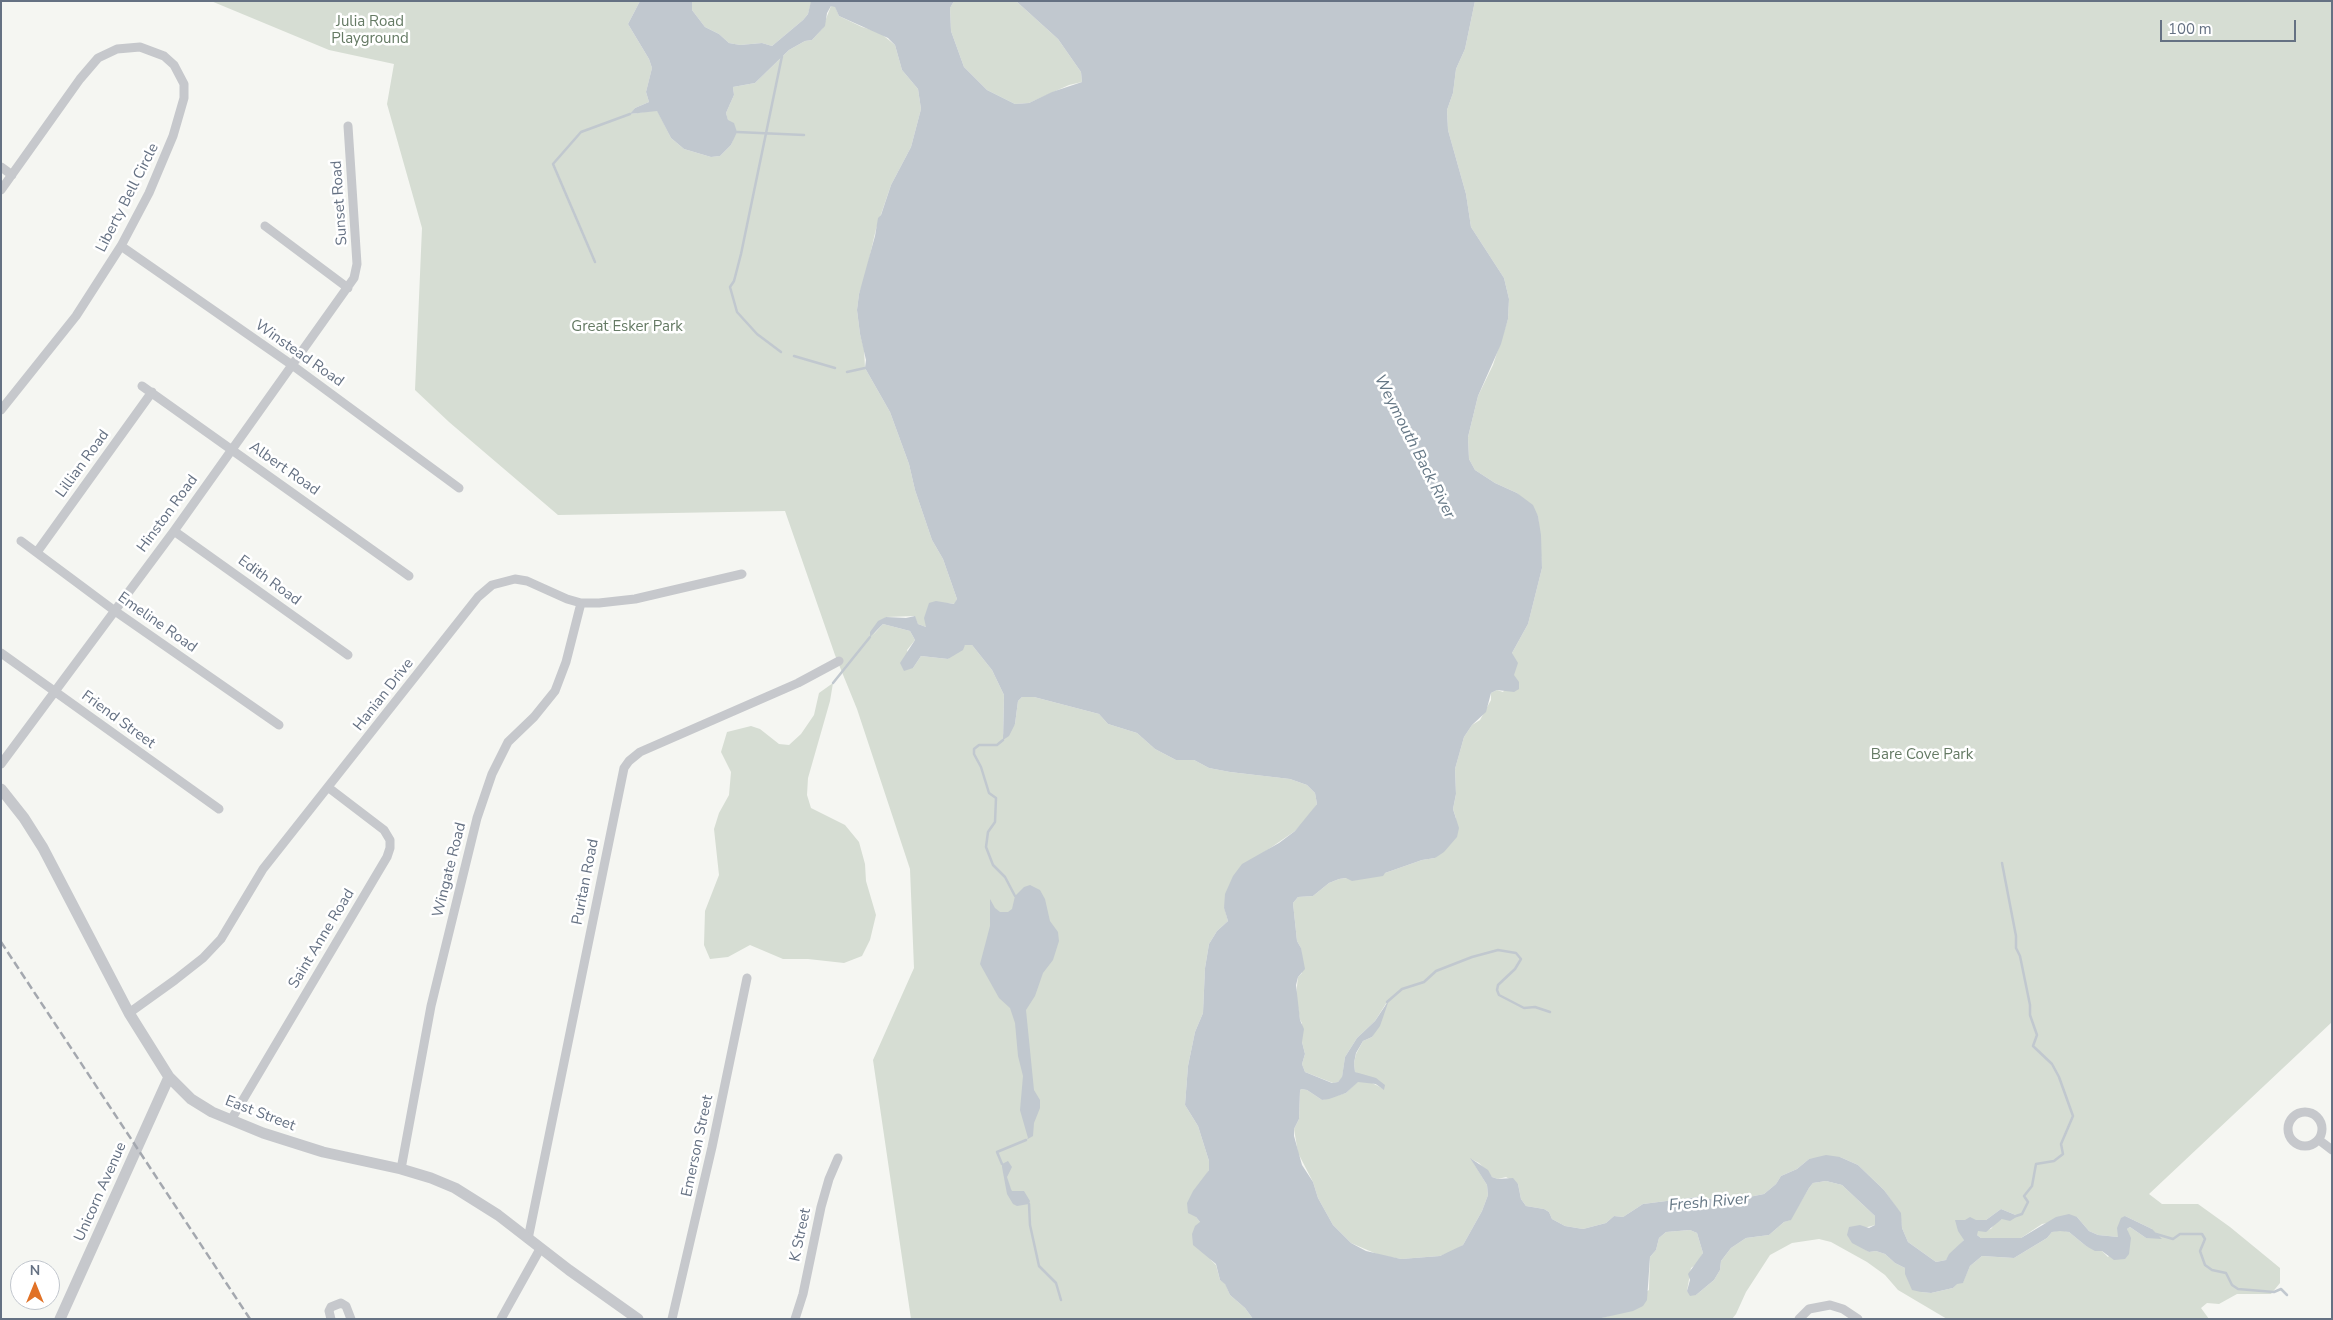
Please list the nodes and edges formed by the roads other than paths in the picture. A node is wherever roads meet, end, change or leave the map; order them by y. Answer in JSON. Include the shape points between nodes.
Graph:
{"nodes":[{"id":1,"x":348,"y":126,"type":"dead end"},
{"id":2,"x":1,"y":167,"type":"edge"},
{"id":3,"x":12,"y":175,"type":"junction"},
{"id":4,"x":1,"y":190,"type":"edge"},
{"id":5,"x":265,"y":226,"type":"dead end"},
{"id":6,"x":121,"y":246,"type":"junction"},
{"id":7,"x":354,"y":278,"type":"joint"},
{"id":8,"x":348,"y":288,"type":"junction"},
{"id":9,"x":292,"y":365,"type":"junction"},
{"id":10,"x":142,"y":386,"type":"dead end"},
{"id":11,"x":152,"y":392,"type":"junction"},
{"id":12,"x":1,"y":410,"type":"edge"},
{"id":13,"x":233,"y":449,"type":"junction"},
{"id":14,"x":459,"y":488,"type":"dead end"},
{"id":15,"x":174,"y":531,"type":"junction"},
{"id":16,"x":21,"y":541,"type":"dead end"},
{"id":17,"x":37,"y":552,"type":"junction"},
{"id":18,"x":742,"y":574,"type":"dead end"},
{"id":19,"x":409,"y":576,"type":"dead end"},
{"id":20,"x":581,"y":603,"type":"junction"},
{"id":21,"x":115,"y":611,"type":"junction"},
{"id":22,"x":1,"y":652,"type":"edge"},
{"id":23,"x":348,"y":655,"type":"dead end"},
{"id":24,"x":839,"y":661,"type":"dead end"},
{"id":25,"x":55,"y":692,"type":"junction"},
{"id":26,"x":279,"y":725,"type":"dead end"},
{"id":27,"x":1,"y":764,"type":"edge"},
{"id":28,"x":329,"y":788,"type":"junction"},
{"id":29,"x":1,"y":789,"type":"edge"},
{"id":30,"x":219,"y":809,"type":"dead end"},
{"id":31,"x":747,"y":978,"type":"dead end"},
{"id":32,"x":129,"y":1013,"type":"junction"},
{"id":33,"x":168,"y":1077,"type":"junction"},
{"id":34,"x":231,"y":1120,"type":"junction"},
{"id":35,"x":2319,"y":1140,"type":"dead end"},
{"id":36,"x":2332,"y":1150,"type":"edge"},
{"id":37,"x":838,"y":1158,"type":"dead end"},
{"id":38,"x":401,"y":1169,"type":"junction"},
{"id":39,"x":528,"y":1240,"type":"junction"},
{"id":40,"x":540,"y":1248,"type":"junction"},
{"id":41,"x":60,"y":1319,"type":"edge"},
{"id":42,"x":331,"y":1319,"type":"edge"},
{"id":43,"x":351,"y":1319,"type":"edge"},
{"id":44,"x":501,"y":1319,"type":"edge"},
{"id":45,"x":638,"y":1319,"type":"edge"},
{"id":46,"x":672,"y":1319,"type":"edge"},
{"id":47,"x":795,"y":1319,"type":"edge"},
{"id":48,"x":1798,"y":1319,"type":"edge"},
{"id":49,"x":1858,"y":1319,"type":"edge"}],
"edges":[{"from":1,"to":7,"type":"street","name":"Sunset Road","via":[[357,264]]},
{"from":2,"to":3,"type":"street"},
{"from":3,"to":4,"type":"street","name":"Liberty Bell Circle"},
{"from":3,"to":6,"type":"street","name":"Liberty Bell Circle","via":[[98,58],[108,52],[140,47],[164,56],[174,65],[184,84],[181,113],[160,170]]},
{"from":5,"to":8,"type":"street"},
{"from":6,"to":9,"type":"street","name":"Winstead Road"},
{"from":6,"to":12,"type":"street","name":"Liberty Bell Circle","via":[[76,316]]},
{"from":7,"to":8,"type":"street","name":"Hinston Road"},
{"from":8,"to":9,"type":"street","name":"Hinston Road"},
{"from":9,"to":13,"type":"street","name":"Hinston Road"},
{"from":9,"to":14,"type":"street","name":"Winstead Road"},
{"from":10,"to":11,"type":"street","name":"Albert Road"},
{"from":11,"to":13,"type":"street","name":"Albert Road"},
{"from":11,"to":17,"type":"street","name":"Lillian Road"},
{"from":13,"to":15,"type":"street","name":"Hinston Road"},
{"from":13,"to":19,"type":"street","name":"Albert Road"},
{"from":15,"to":21,"type":"street","name":"Hinston Road"},
{"from":15,"to":23,"type":"street","name":"Edith Road"},
{"from":16,"to":17,"type":"street","name":"Emeline Road"},
{"from":17,"to":21,"type":"street","name":"Emeline Road"},
{"from":18,"to":20,"type":"street","name":"Hanian Drive","via":[[634,599]]},
{"from":20,"to":28,"type":"street","name":"Hanian Drive","via":[[567,600],[527,581],[515,579],[492,585],[478,598]]},
{"from":20,"to":38,"type":"street","name":"Wingate Road","via":[[555,691],[508,742],[492,774],[477,818],[431,1006]]},
{"from":21,"to":25,"type":"street","name":"Hinston Road"},
{"from":21,"to":26,"type":"street","name":"Emeline Road"},
{"from":22,"to":25,"type":"street","name":"Friend Street"},
{"from":24,"to":39,"type":"street","name":"Puritan Road","via":[[798,683],[640,752],[624,768]]},
{"from":25,"to":27,"type":"street","name":"Hinston Road"},
{"from":25,"to":30,"type":"street","name":"Friend Street"},
{"from":28,"to":32,"type":"street","name":"Hanian Drive","via":[[259,876],[221,939],[182,975]]},
{"from":28,"to":34,"type":"street","name":"Saint Anne Road","via":[[384,830],[390,840],[390,848]]},
{"from":29,"to":32,"type":"street","name":"East Street","via":[[43,848]]},
{"from":31,"to":46,"type":"street","name":"Emerson Street"},
{"from":32,"to":33,"type":"street","name":"East Street"},
{"from":33,"to":34,"type":"street","name":"East Street","via":[[191,1099]]},
{"from":33,"to":41,"type":"street","name":"Unicorn Avenue"},
{"from":34,"to":38,"type":"street","name":"East Street","via":[[323,1152]]},
{"from":35,"to":36,"type":"street"},
{"from":37,"to":47,"type":"street","name":"K Street","via":[[821,1207]]},
{"from":38,"to":39,"type":"street","name":"East Street","via":[[455,1188]]},
{"from":39,"to":40,"type":"street","name":"East Street"},
{"from":40,"to":44,"type":"street"},
{"from":40,"to":45,"type":"street","name":"East Street"},
{"from":42,"to":43,"type":"street","via":[[331,1307],[341,1303],[346,1306]]},
{"from":48,"to":49,"type":"street","via":[[1809,1309],[1830,1305]]}]}
